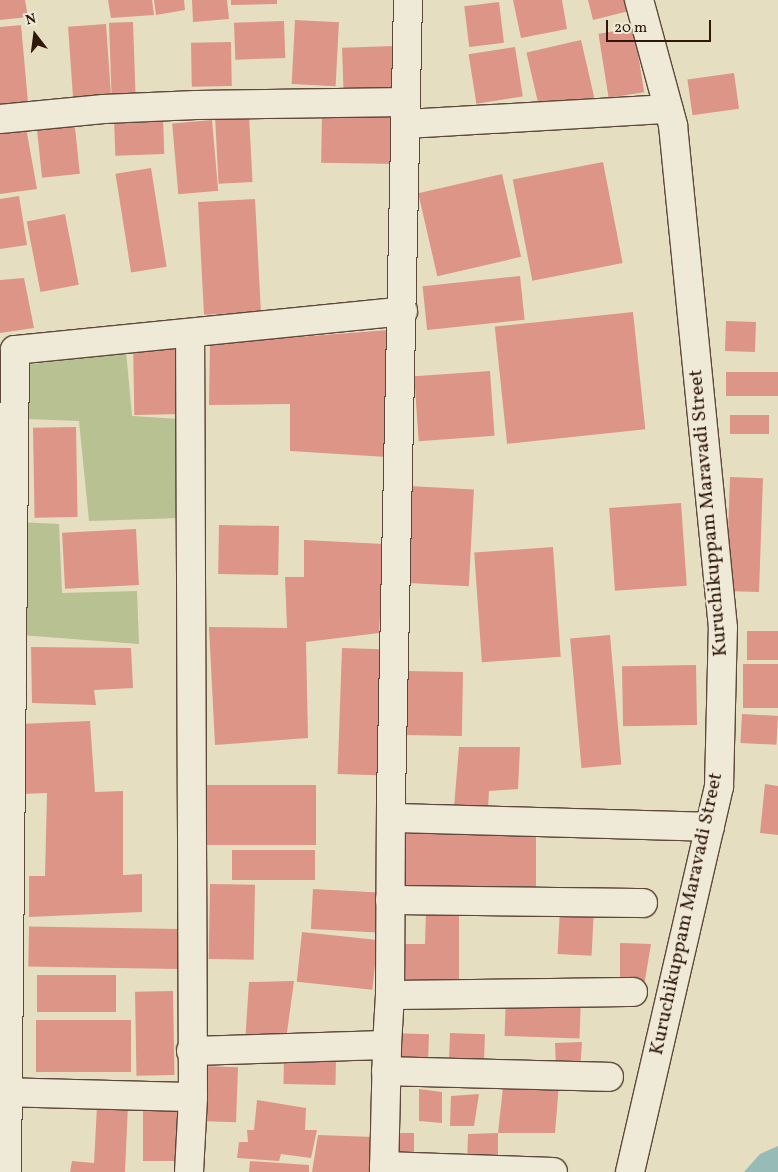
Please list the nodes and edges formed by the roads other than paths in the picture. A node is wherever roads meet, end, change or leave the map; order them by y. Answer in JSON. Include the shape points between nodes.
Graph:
{"nodes":[{"id":1,"x":408,"y":0,"type":"edge"},
{"id":2,"x":639,"y":0,"type":"edge"},
{"id":3,"x":669,"y":109,"type":"junction"},
{"id":4,"x":406,"y":113,"type":"junction"},
{"id":5,"x":0,"y":119,"type":"edge"},
{"id":6,"x":403,"y":311,"type":"junction"},
{"id":7,"x":190,"y":333,"type":"junction"},
{"id":8,"x":8,"y":353,"type":"edge"},
{"id":9,"x":392,"y":818,"type":"junction"},
{"id":10,"x":710,"y":827,"type":"junction"},
{"id":11,"x":390,"y":900,"type":"junction"},
{"id":12,"x":643,"y":903,"type":"dead end"},
{"id":13,"x":633,"y":992,"type":"dead end"},
{"id":14,"x":390,"y":995,"type":"junction"},
{"id":15,"x":191,"y":1051,"type":"junction"},
{"id":16,"x":386,"y":1058,"type":"junction"},
{"id":17,"x":609,"y":1077,"type":"dead end"},
{"id":18,"x":4,"y":1092,"type":"edge"},
{"id":19,"x":193,"y":1096,"type":"junction"},
{"id":20,"x":384,"y":1169,"type":"edge"},
{"id":21,"x":7,"y":1172,"type":"edge"},
{"id":22,"x":189,"y":1172,"type":"edge"},
{"id":23,"x":553,"y":1172,"type":"edge"},
{"id":24,"x":630,"y":1172,"type":"edge"}],
"edges":[{"from":1,"to":4,"type":"street"},
{"from":2,"to":3,"type":"street","name":"Kuruchikuppam Maravadi Street"},
{"from":3,"to":4,"type":"street"},
{"from":3,"to":10,"type":"street","name":"Kuruchikuppam Maravadi Street","via":[[723,628],[719,787]]},
{"from":4,"to":5,"type":"street","via":[[186,105]]},
{"from":4,"to":6,"type":"street"},
{"from":6,"to":7,"type":"street"},
{"from":6,"to":9,"type":"street"},
{"from":7,"to":8,"type":"street"},
{"from":7,"to":15,"type":"street"},
{"from":8,"to":18,"type":"street"},
{"from":9,"to":10,"type":"street"},
{"from":9,"to":11,"type":"street"},
{"from":10,"to":24,"type":"street","name":"Kuruchikuppam Maravadi Street"},
{"from":11,"to":12,"type":"street"},
{"from":11,"to":14,"type":"street"},
{"from":13,"to":14,"type":"street"},
{"from":14,"to":16,"type":"street"},
{"from":15,"to":16,"type":"street"},
{"from":15,"to":19,"type":"street"},
{"from":16,"to":17,"type":"street"},
{"from":16,"to":20,"type":"street"},
{"from":18,"to":19,"type":"street"},
{"from":18,"to":21,"type":"street"},
{"from":19,"to":22,"type":"street"},
{"from":20,"to":23,"type":"street"}]}
